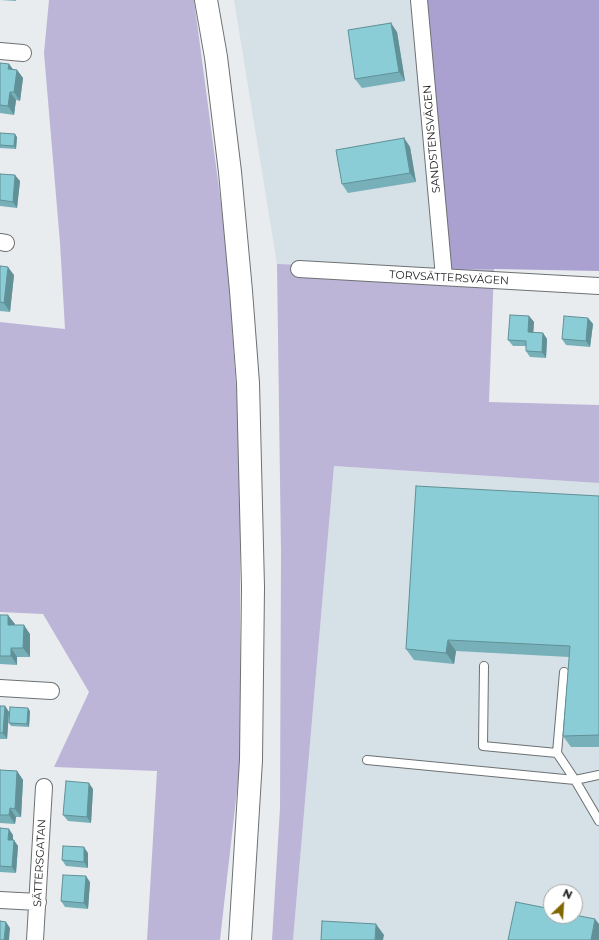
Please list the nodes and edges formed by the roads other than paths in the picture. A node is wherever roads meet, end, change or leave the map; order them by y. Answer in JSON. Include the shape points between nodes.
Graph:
{"nodes":[{"id":1,"x":206,"y":0,"type":"edge"},
{"id":2,"x":220,"y":0,"type":"edge"},
{"id":3,"x":419,"y":0,"type":"edge"},
{"id":4,"x":0,"y":51,"type":"edge"},
{"id":5,"x":23,"y":53,"type":"dead end"},
{"id":6,"x":299,"y":269,"type":"dead end"},
{"id":7,"x":444,"y":277,"type":"junction"},
{"id":8,"x":599,"y":286,"type":"edge"},
{"id":9,"x":484,"y":666,"type":"dead end"},
{"id":10,"x":564,"y":672,"type":"dead end"},
{"id":11,"x":0,"y":688,"type":"edge"},
{"id":12,"x":51,"y":691,"type":"dead end"},
{"id":13,"x":557,"y":754,"type":"junction"},
{"id":14,"x":367,"y":760,"type":"dead end"},
{"id":15,"x":599,"y":775,"type":"edge"},
{"id":16,"x":575,"y":780,"type":"junction"},
{"id":17,"x":44,"y":786,"type":"dead end"},
{"id":18,"x":599,"y":821,"type":"edge"},
{"id":19,"x":0,"y":900,"type":"edge"},
{"id":20,"x":38,"y":902,"type":"junction"},
{"id":21,"x":35,"y":940,"type":"edge"},
{"id":22,"x":240,"y":940,"type":"edge"},
{"id":23,"x":252,"y":940,"type":"edge"}],
"edges":[{"from":1,"to":22,"type":"highway","via":[[216,57],[230,172],[248,383],[253,587],[251,760]]},
{"from":2,"to":23,"type":"highway","via":[[243,171],[259,385],[265,589],[262,760]]},
{"from":3,"to":7,"type":"street","name":"SANDSTENSVÄGEN"},
{"from":4,"to":5,"type":"street"},
{"from":6,"to":7,"type":"street","name":"TORVSÄTTERSVÄGEN"},
{"from":7,"to":8,"type":"street","name":"TORVSÄTTERSVÄGEN"},
{"from":9,"to":13,"type":"lane","via":[[483,746]]},
{"from":10,"to":13,"type":"lane"},
{"from":11,"to":12,"type":"street"},
{"from":13,"to":16,"type":"lane"},
{"from":14,"to":16,"type":"lane"},
{"from":15,"to":16,"type":"lane"},
{"from":16,"to":18,"type":"lane"},
{"from":17,"to":20,"type":"street","name":"SÄTTERSGATAN"},
{"from":19,"to":20,"type":"street"},
{"from":20,"to":21,"type":"street","name":"SÄTTERSGATAN"}]}
